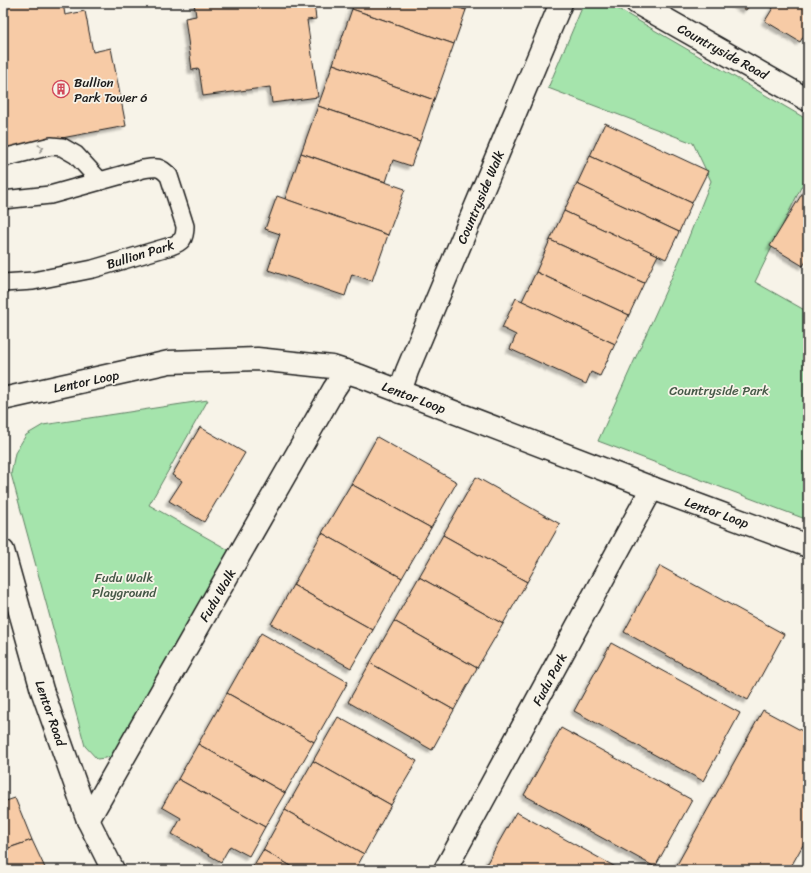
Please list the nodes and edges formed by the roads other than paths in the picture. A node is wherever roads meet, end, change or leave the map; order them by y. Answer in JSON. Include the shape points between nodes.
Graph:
{"nodes":[{"id":1,"x":561,"y":3,"type":"edge"},
{"id":2,"x":637,"y":3,"type":"edge"},
{"id":3,"x":808,"y":100,"type":"edge"},
{"id":4,"x":3,"y":158,"type":"edge"},
{"id":5,"x":100,"y":181,"type":"junction"},
{"id":6,"x":3,"y":200,"type":"edge"},
{"id":7,"x":3,"y":283,"type":"edge"},
{"id":8,"x":346,"y":371,"type":"junction"},
{"id":9,"x":400,"y":392,"type":"junction"},
{"id":10,"x":3,"y":399,"type":"edge"},
{"id":11,"x":652,"y":488,"type":"junction"},
{"id":12,"x":808,"y":546,"type":"edge"},
{"id":13,"x":3,"y":551,"type":"edge"},
{"id":14,"x":88,"y":820,"type":"junction"},
{"id":15,"x":113,"y":870,"type":"edge"},
{"id":16,"x":445,"y":870,"type":"edge"}],
"edges":[{"from":1,"to":9,"type":"street","name":"Countryside Walk"},
{"from":2,"to":3,"type":"street","name":"Countryside Road"},
{"from":4,"to":5,"type":"lane","one_way":true,"via":[[51,146],[62,147],[76,155]]},
{"from":5,"to":6,"type":"lane","name":"Bullion Park","via":[[50,195]]},
{"from":5,"to":7,"type":"lane","name":"Bullion Park","via":[[143,169],[164,170],[169,176],[185,226],[183,239],[171,246],[93,269],[33,281]]},
{"from":8,"to":9,"type":"street","name":"Lentor Loop"},
{"from":8,"to":10,"type":"street","name":"Lentor Loop","via":[[332,367],[256,359],[169,362]]},
{"from":8,"to":14,"type":"street","name":"Fudu Walk"},
{"from":9,"to":11,"type":"street","name":"Lentor Loop"},
{"from":11,"to":12,"type":"street","name":"Lentor Loop"},
{"from":11,"to":16,"type":"street","name":"Fudu Park"},
{"from":13,"to":14,"type":"street","name":"Lentor Road","via":[[42,690]]},
{"from":14,"to":15,"type":"street","name":"Lentor Road"}]}
